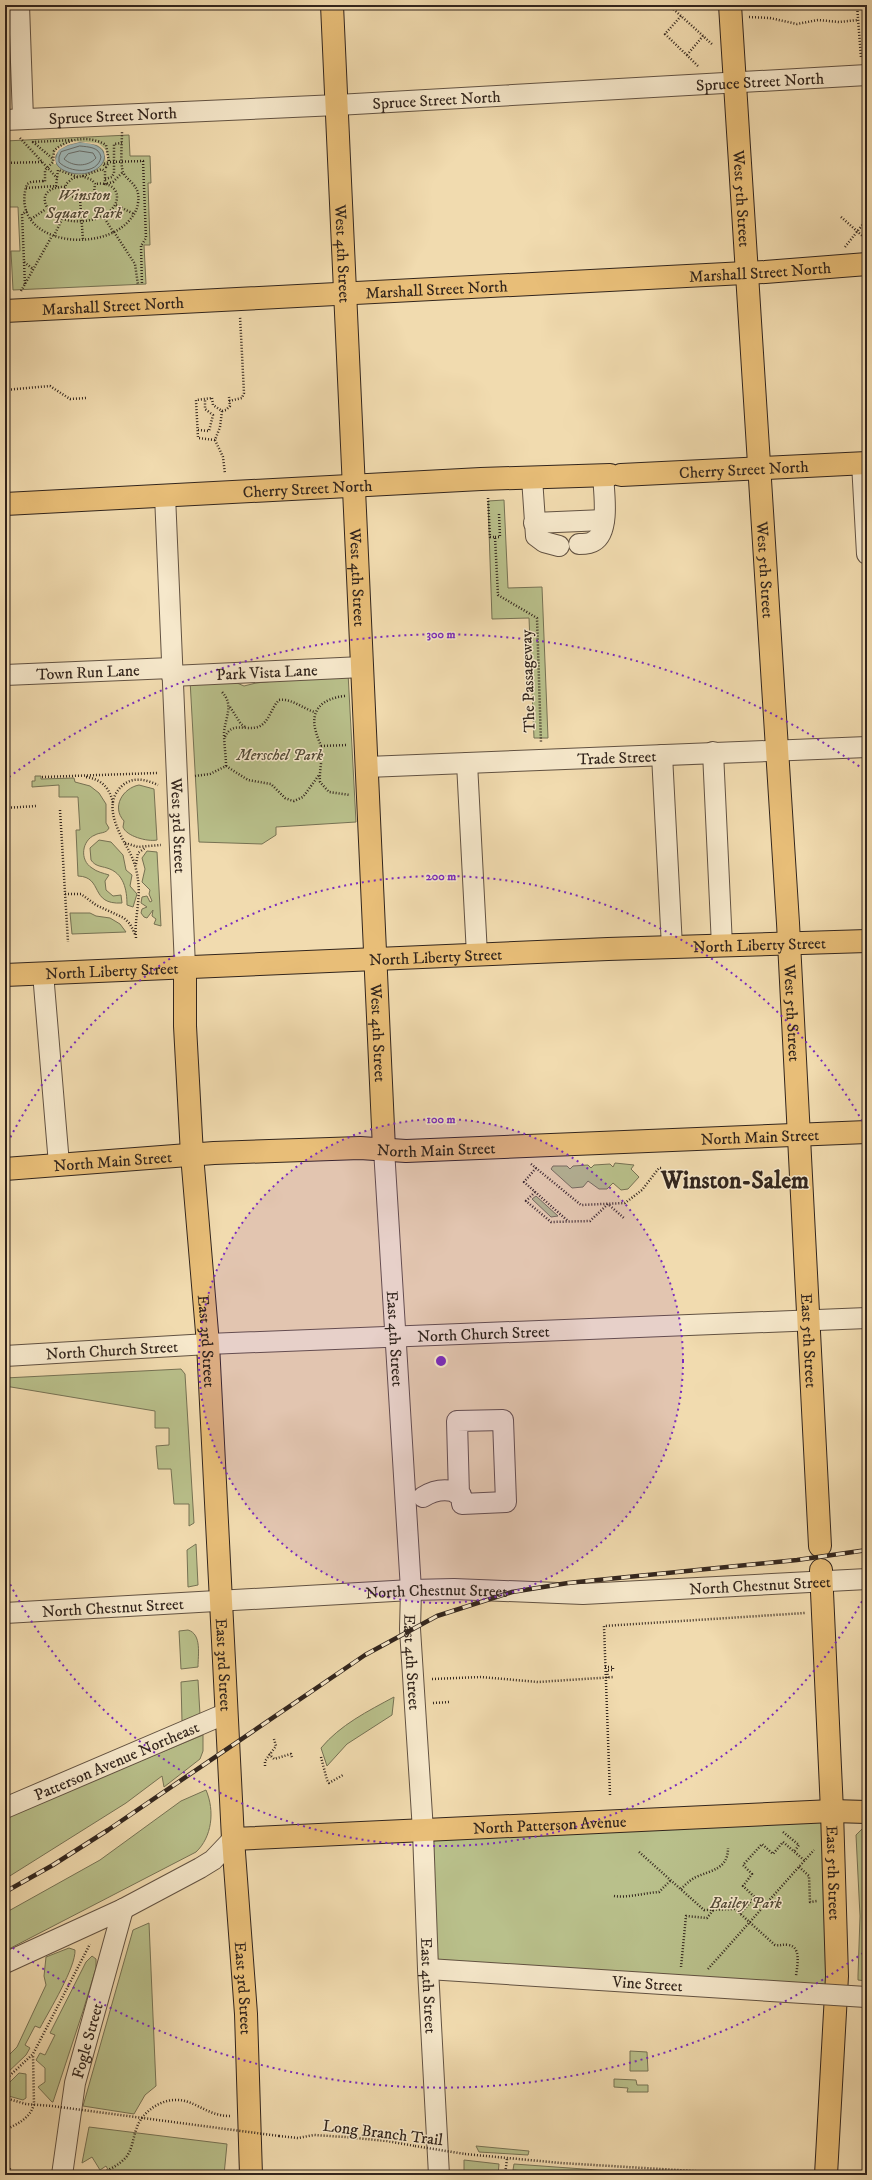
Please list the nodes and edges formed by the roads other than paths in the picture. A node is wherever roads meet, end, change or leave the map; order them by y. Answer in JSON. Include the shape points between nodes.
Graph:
{"nodes":[{"id":1,"x":19,"y":5,"type":"edge"},
{"id":2,"x":332,"y":5,"type":"edge"},
{"id":3,"x":730,"y":5,"type":"edge"},
{"id":4,"x":864,"y":67,"type":"edge"},
{"id":5,"x":736,"y":82,"type":"junction"},
{"id":6,"x":337,"y":105,"type":"junction"},
{"id":7,"x":16,"y":125,"type":"edge"},
{"id":8,"x":867,"y":264,"type":"edge"},
{"id":9,"x":748,"y":272,"type":"junction"},
{"id":10,"x":344,"y":294,"type":"junction"},
{"id":11,"x":5,"y":311,"type":"edge"},
{"id":12,"x":864,"y":463,"type":"edge"},
{"id":13,"x":760,"y":469,"type":"junction"},
{"id":14,"x":611,"y":475,"type":"junction"},
{"id":15,"x":532,"y":478,"type":"junction"},
{"id":16,"x":353,"y":486,"type":"junction"},
{"id":17,"x":165,"y":495,"type":"junction"},
{"id":18,"x":5,"y":504,"type":"edge"},
{"id":19,"x":604,"y":520,"type":"junction"},
{"id":20,"x":534,"y":523,"type":"junction"},
{"id":21,"x":579,"y":544,"type":"dead end"},
{"id":22,"x":559,"y":546,"type":"dead end"},
{"id":23,"x":867,"y":554,"type":"edge"},
{"id":24,"x":362,"y":667,"type":"junction"},
{"id":25,"x":171,"y":672,"type":"junction"},
{"id":26,"x":5,"y":675,"type":"edge"},
{"id":27,"x":867,"y":747,"type":"edge"},
{"id":28,"x":778,"y":750,"type":"junction"},
{"id":29,"x":713,"y":752,"type":"junction"},
{"id":30,"x":662,"y":755,"type":"junction"},
{"id":31,"x":467,"y":763,"type":"junction"},
{"id":32,"x":367,"y":767,"type":"junction"},
{"id":33,"x":867,"y":941,"type":"edge"},
{"id":34,"x":789,"y":943,"type":"junction"},
{"id":35,"x":722,"y":946,"type":"junction"},
{"id":36,"x":672,"y":947,"type":"junction"},
{"id":37,"x":476,"y":955,"type":"junction"},
{"id":38,"x":374,"y":960,"type":"junction"},
{"id":39,"x":184,"y":967,"type":"junction"},
{"id":40,"x":43,"y":973,"type":"junction"},
{"id":41,"x":5,"y":975,"type":"edge"},
{"id":42,"x":867,"y":1132,"type":"edge"},
{"id":43,"x":799,"y":1134,"type":"junction"},
{"id":44,"x":384,"y":1149,"type":"junction"},
{"id":45,"x":192,"y":1155,"type":"junction"},
{"id":46,"x":59,"y":1164,"type":"junction"},
{"id":47,"x":5,"y":1169,"type":"edge"},
{"id":48,"x":867,"y":1318,"type":"edge"},
{"id":49,"x":809,"y":1321,"type":"junction"},
{"id":50,"x":394,"y":1337,"type":"junction"},
{"id":51,"x":208,"y":1344,"type":"junction"},
{"id":52,"x":5,"y":1356,"type":"edge"},
{"id":53,"x":460,"y":1495,"type":"junction"},
{"id":54,"x":414,"y":1497,"type":"junction"},
{"id":55,"x":820,"y":1546,"type":"dead end"},
{"id":56,"x":821,"y":1575,"type":"junction"},
{"id":57,"x":867,"y":1579,"type":"edge"},
{"id":58,"x":411,"y":1590,"type":"junction"},
{"id":59,"x":222,"y":1600,"type":"junction"},
{"id":60,"x":5,"y":1613,"type":"edge"},
{"id":61,"x":227,"y":1714,"type":"junction"},
{"id":62,"x":5,"y":1808,"type":"edge"},
{"id":63,"x":832,"y":1811,"type":"junction"},
{"id":64,"x":867,"y":1812,"type":"edge"},
{"id":65,"x":423,"y":1831,"type":"junction"},
{"id":66,"x":233,"y":1839,"type":"junction"},
{"id":67,"x":123,"y":1909,"type":"junction"},
{"id":68,"x":5,"y":1963,"type":"edge"},
{"id":69,"x":428,"y":1969,"type":"junction"},
{"id":70,"x":866,"y":1997,"type":"edge"},
{"id":71,"x":62,"y":2175,"type":"edge"},
{"id":72,"x":251,"y":2175,"type":"edge"},
{"id":73,"x":439,"y":2175,"type":"edge"},
{"id":74,"x":826,"y":2175,"type":"edge"}],
"edges":[{"from":1,"to":7,"type":"street"},
{"from":2,"to":6,"type":"main road","name":"West 4th Street"},
{"from":3,"to":5,"type":"main road","name":"West 5th Street"},
{"from":4,"to":5,"type":"street","name":"Spruce Street North"},
{"from":5,"to":6,"type":"street","name":"Spruce Street North"},
{"from":5,"to":9,"type":"main road","name":"West 5th Street"},
{"from":6,"to":7,"type":"street","name":"Spruce Street North"},
{"from":6,"to":10,"type":"main road","name":"West 4th Street"},
{"from":8,"to":9,"type":"main road","name":"Marshall Street North"},
{"from":9,"to":10,"type":"main road","name":"Marshall Street North"},
{"from":9,"to":13,"type":"main road","name":"West 5th Street"},
{"from":10,"to":11,"type":"main road","name":"Marshall Street North"},
{"from":10,"to":16,"type":"main road","name":"West 4th Street"},
{"from":12,"to":13,"type":"main road","name":"Cherry Street North"},
{"from":12,"to":23,"type":"street"},
{"from":13,"to":14,"type":"main road","name":"Cherry Street North"},
{"from":13,"to":28,"type":"main road","name":"West 5th Street"},
{"from":14,"to":15,"type":"main road","name":"Cherry Street North"},
{"from":14,"to":19,"type":"street"},
{"from":15,"to":16,"type":"main road","name":"Cherry Street North"},
{"from":15,"to":20,"type":"street"},
{"from":16,"to":17,"type":"main road","name":"Cherry Street North"},
{"from":16,"to":24,"type":"main road","name":"West 4th Street"},
{"from":17,"to":18,"type":"main road","name":"Cherry Street North"},
{"from":17,"to":25,"type":"street","name":"West 3rd Street"},
{"from":19,"to":20,"type":"street"},
{"from":19,"to":21,"type":"street","via":[[602,534],[594,542]]},
{"from":20,"to":22,"type":"street","via":[[536,536],[544,542]]},
{"from":24,"to":25,"type":"street","name":"Park Vista Lane"},
{"from":24,"to":32,"type":"main road","name":"West 4th Street"},
{"from":25,"to":26,"type":"street","name":"Town Run Lane"},
{"from":25,"to":39,"type":"street","name":"West 3rd Street"},
{"from":27,"to":28,"type":"street","name":"Trade Street"},
{"from":28,"to":29,"type":"street","name":"Trade Street"},
{"from":28,"to":34,"type":"main road","name":"West 5th Street"},
{"from":29,"to":30,"type":"street","name":"Trade Street"},
{"from":29,"to":35,"type":"street"},
{"from":30,"to":31,"type":"street","name":"Trade Street"},
{"from":30,"to":36,"type":"street"},
{"from":31,"to":32,"type":"street","name":"Trade Street"},
{"from":31,"to":37,"type":"street"},
{"from":32,"to":38,"type":"main road","name":"West 4th Street"},
{"from":33,"to":34,"type":"main road","name":"North Liberty Street"},
{"from":34,"to":35,"type":"main road","name":"North Liberty Street"},
{"from":34,"to":43,"type":"main road","name":"West 5th Street"},
{"from":35,"to":36,"type":"main road","name":"North Liberty Street"},
{"from":36,"to":37,"type":"main road","name":"North Liberty Street"},
{"from":37,"to":38,"type":"main road","name":"North Liberty Street"},
{"from":38,"to":39,"type":"main road","name":"North Liberty Street"},
{"from":38,"to":44,"type":"main road","name":"West 4th Street"},
{"from":39,"to":40,"type":"main road","name":"North Liberty Street"},
{"from":39,"to":45,"type":"main road","name":"West 3rd Street"},
{"from":40,"to":41,"type":"main road","name":"North Liberty Street"},
{"from":40,"to":46,"type":"street"},
{"from":42,"to":43,"type":"main road","name":"North Main Street"},
{"from":43,"to":44,"type":"main road","name":"North Main Street","via":[[406,1151]]},
{"from":43,"to":49,"type":"main road","name":"East 5th Street"},
{"from":44,"to":45,"type":"main road","name":"North Main Street"},
{"from":44,"to":50,"type":"street","name":"East 4th Street"},
{"from":45,"to":46,"type":"main road","name":"North Main Street"},
{"from":45,"to":51,"type":"main road","name":"East 3rd Street"},
{"from":46,"to":47,"type":"main road","name":"North Main Street"},
{"from":48,"to":49,"type":"street","name":"North Church Street"},
{"from":49,"to":50,"type":"street","name":"North Church Street"},
{"from":49,"to":55,"type":"main road","name":"East 5th Street"},
{"from":50,"to":51,"type":"street","name":"North Church Street"},
{"from":50,"to":54,"type":"street","name":"East 4th Street"},
{"from":51,"to":52,"type":"street","name":"North Church Street"},
{"from":51,"to":59,"type":"main road","name":"East 3rd Street"},
{"from":53,"to":53,"type":"street","via":[[462,1504],[506,1502],[502,1420],[456,1421]]},
{"from":53,"to":54,"type":"street","via":[[448,1500]]},
{"from":54,"to":58,"type":"street","name":"East 4th Street"},
{"from":56,"to":57,"type":"street","name":"North Chestnut Street"},
{"from":56,"to":58,"type":"street","name":"North Chestnut Street","via":[[583,1594]]},
{"from":56,"to":63,"type":"main road","name":"East 5th Street"},
{"from":58,"to":59,"type":"street","name":"North Chestnut Street"},
{"from":58,"to":65,"type":"street","name":"East 4th Street","via":[[412,1667]]},
{"from":59,"to":60,"type":"street","name":"North Chestnut Street"},
{"from":59,"to":61,"type":"main road","name":"East 3rd Street"},
{"from":61,"to":62,"type":"street","name":"Patterson Avenue Northeast"},
{"from":61,"to":66,"type":"main road","name":"East 3rd Street"},
{"from":63,"to":64,"type":"main road","name":"North Patterson Avenue"},
{"from":63,"to":65,"type":"main road","name":"North Patterson Avenue"},
{"from":63,"to":74,"type":"main road","name":"East 5th Street","via":[[837,1976]]},
{"from":65,"to":66,"type":"main road","name":"North Patterson Avenue"},
{"from":65,"to":69,"type":"street","name":"East 4th Street"},
{"from":66,"to":67,"type":"street","via":[[213,1860]]},
{"from":66,"to":72,"type":"main road","name":"East 3rd Street","via":[[246,2014]]},
{"from":67,"to":68,"type":"street"},
{"from":67,"to":71,"type":"street","name":"Fogle Street","via":[[75,2084]]},
{"from":69,"to":70,"type":"street","name":"Vine Street","bridge":true},
{"from":69,"to":73,"type":"street","name":"East 4th Street"}]}
